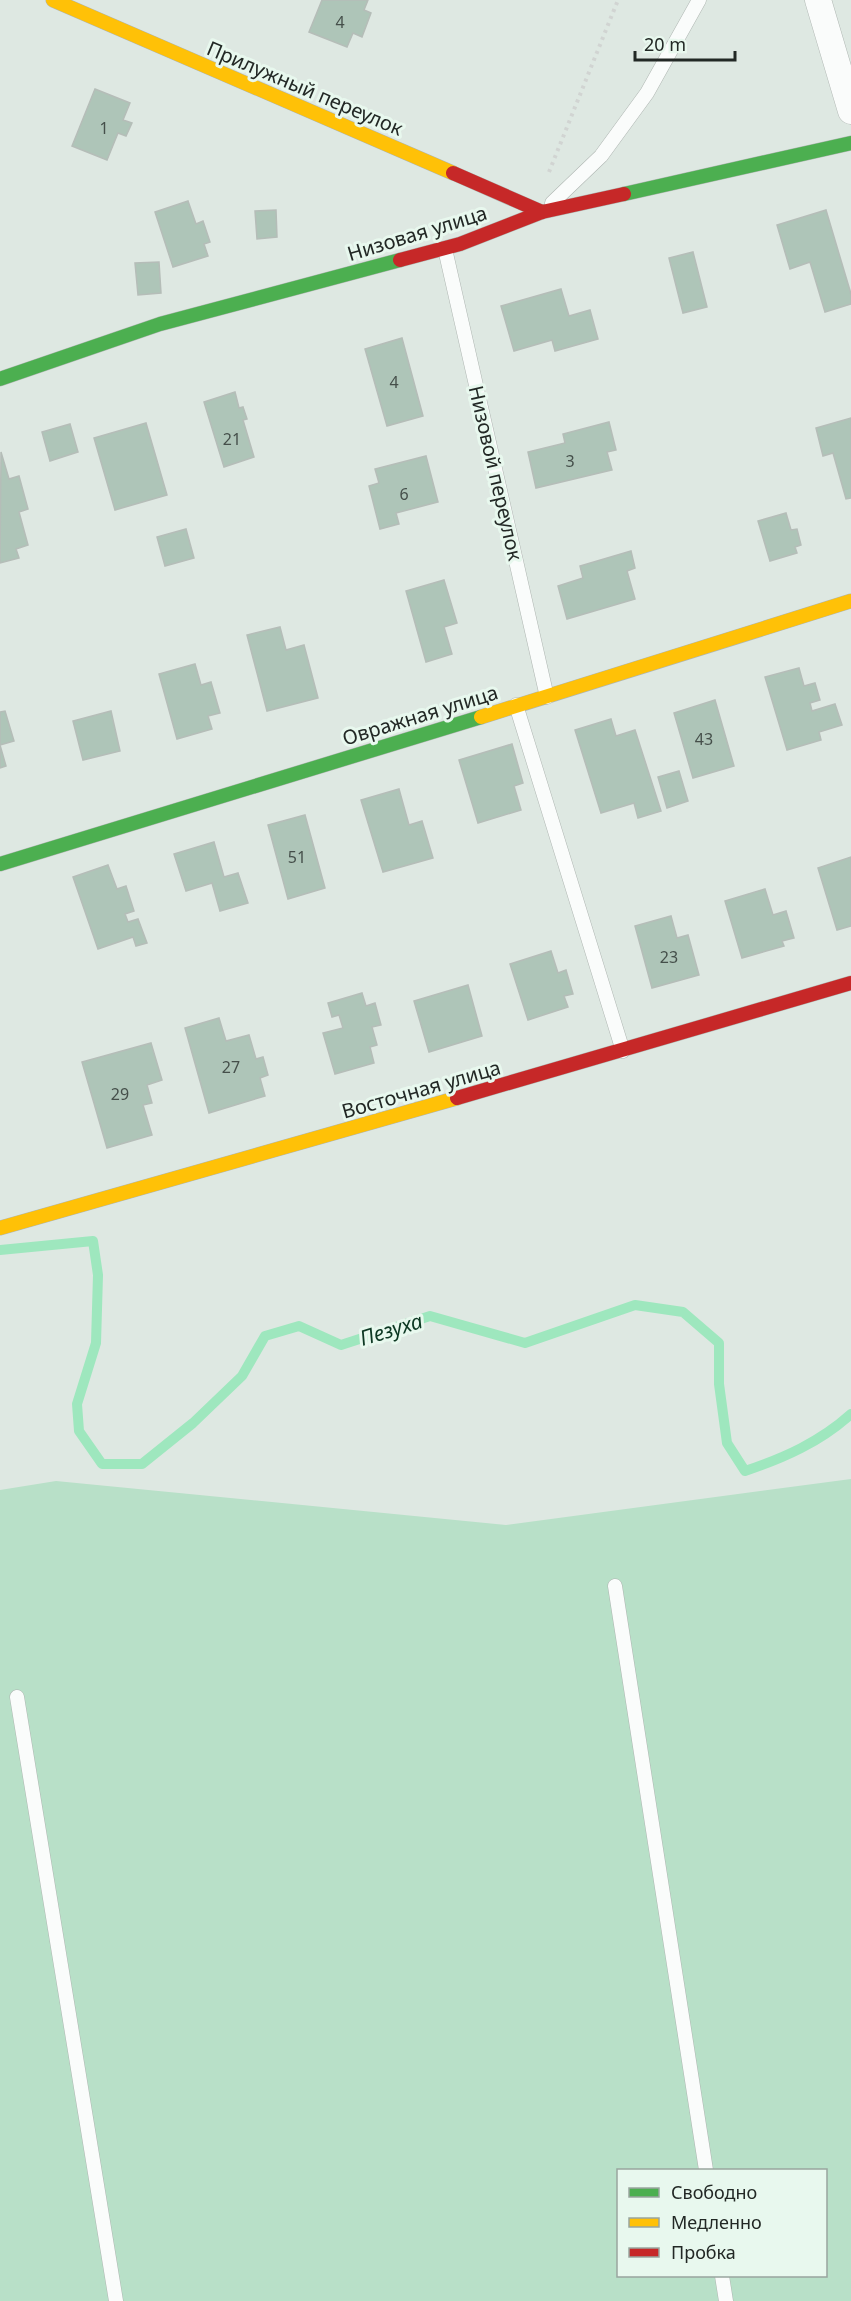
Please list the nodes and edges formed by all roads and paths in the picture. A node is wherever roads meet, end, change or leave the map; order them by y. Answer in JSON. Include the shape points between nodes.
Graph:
{"nodes":[{"id":1,"x":53,"y":0,"type":"edge"},
{"id":2,"x":618,"y":0,"type":"edge"},
{"id":3,"x":699,"y":0,"type":"edge"},
{"id":4,"x":818,"y":0,"type":"edge"},
{"id":5,"x":851,"y":111,"type":"edge"},
{"id":6,"x":851,"y":143,"type":"edge"},
{"id":7,"x":538,"y":210,"type":"junction"},
{"id":8,"x":445,"y":248,"type":"junction"},
{"id":9,"x":0,"y":379,"type":"edge"},
{"id":10,"x":851,"y":601,"type":"edge"},
{"id":11,"x":547,"y":697,"type":"junction"},
{"id":12,"x":516,"y":705,"type":"junction"},
{"id":13,"x":0,"y":864,"type":"edge"},
{"id":14,"x":851,"y":983,"type":"edge"},
{"id":15,"x":623,"y":1051,"type":"junction"},
{"id":16,"x":0,"y":1228,"type":"edge"},
{"id":17,"x":615,"y":1586,"type":"dead end"},
{"id":18,"x":17,"y":1697,"type":"dead end"},
{"id":19,"x":706,"y":2169,"type":"edge"},
{"id":20,"x":722,"y":2277,"type":"edge"},
{"id":21,"x":116,"y":2301,"type":"edge"},
{"id":22,"x":726,"y":2301,"type":"edge"}],
"edges":[{"from":1,"to":7,"type":"street","name":"Прилужный переулок"},
{"from":2,"to":7,"type":"path"},
{"from":3,"to":7,"type":"lane","via":[[647,93],[600,156]]},
{"from":4,"to":5,"type":"street"},
{"from":6,"to":7,"type":"street","name":"Низовая улица"},
{"from":7,"to":8,"type":"street","name":"Низовая улица"},
{"from":8,"to":9,"type":"street","name":"Низовая улица","via":[[160,324]]},
{"from":8,"to":11,"type":"lane","name":"Низовой переулок"},
{"from":10,"to":11,"type":"street","name":"Овражная улица"},
{"from":11,"to":12,"type":"street","name":"Овражная улица"},
{"from":12,"to":13,"type":"street","name":"Овражная улица"},
{"from":12,"to":15,"type":"lane"},
{"from":14,"to":15,"type":"street","name":"Восточная улица"},
{"from":15,"to":16,"type":"street","name":"Восточная улица"},
{"from":17,"to":19,"type":"lane"},
{"from":18,"to":21,"type":"lane"},
{"from":20,"to":22,"type":"lane"}]}
